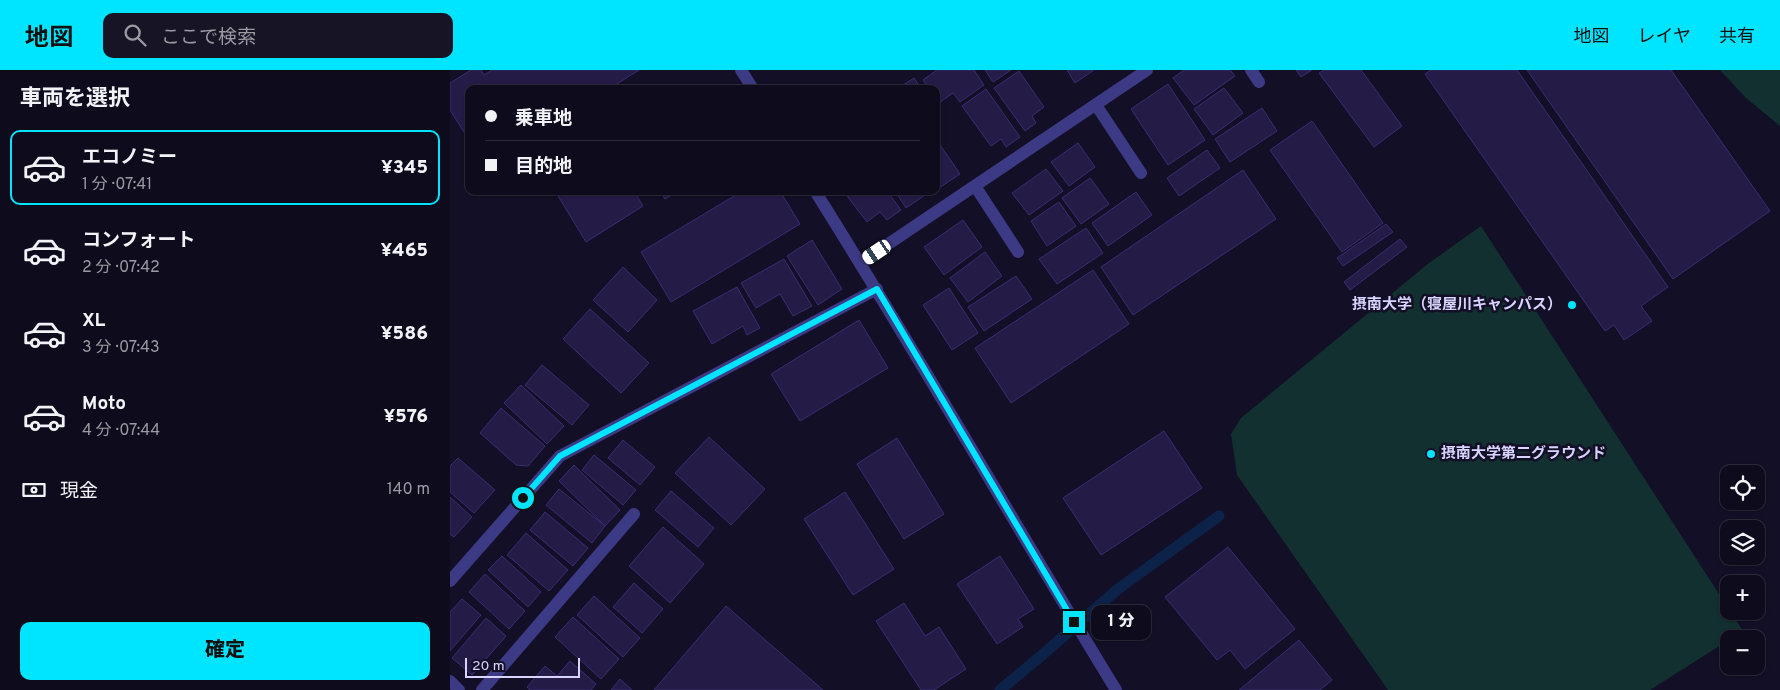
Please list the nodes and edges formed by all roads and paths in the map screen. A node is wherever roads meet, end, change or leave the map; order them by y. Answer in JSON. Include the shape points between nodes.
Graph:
{"nodes":[{"id":1,"x":742,"y":70,"type":"edge"},
{"id":2,"x":1147,"y":70,"type":"edge"},
{"id":3,"x":1251,"y":70,"type":"edge"},
{"id":4,"x":1259,"y":82,"type":"dead end"},
{"id":5,"x":751,"y":85,"type":"edge"},
{"id":6,"x":1096,"y":104,"type":"junction"},
{"id":7,"x":1141,"y":173,"type":"dead end"},
{"id":8,"x":975,"y":186,"type":"junction"},
{"id":9,"x":818,"y":195,"type":"edge"},
{"id":10,"x":1018,"y":252,"type":"dead end"},
{"id":11,"x":860,"y":263,"type":"junction"},
{"id":12,"x":877,"y":289,"type":"junction"},
{"id":13,"x":634,"y":514,"type":"dead end"},
{"id":14,"x":450,"y":581,"type":"edge"},
{"id":15,"x":450,"y":682,"type":"edge"},
{"id":16,"x":459,"y":690,"type":"edge"},
{"id":17,"x":482,"y":690,"type":"edge"},
{"id":18,"x":1116,"y":690,"type":"edge"}],
"edges":[{"from":1,"to":5,"type":"street"},
{"from":2,"to":6,"type":"street"},
{"from":3,"to":4,"type":"street"},
{"from":6,"to":7,"type":"street"},
{"from":6,"to":8,"type":"street"},
{"from":8,"to":10,"type":"street"},
{"from":8,"to":11,"type":"street"},
{"from":9,"to":11,"type":"street"},
{"from":11,"to":12,"type":"street"},
{"from":12,"to":14,"type":"street","via":[[560,456]]},
{"from":12,"to":18,"type":"street"},
{"from":13,"to":17,"type":"street"},
{"from":15,"to":16,"type":"street"}]}
